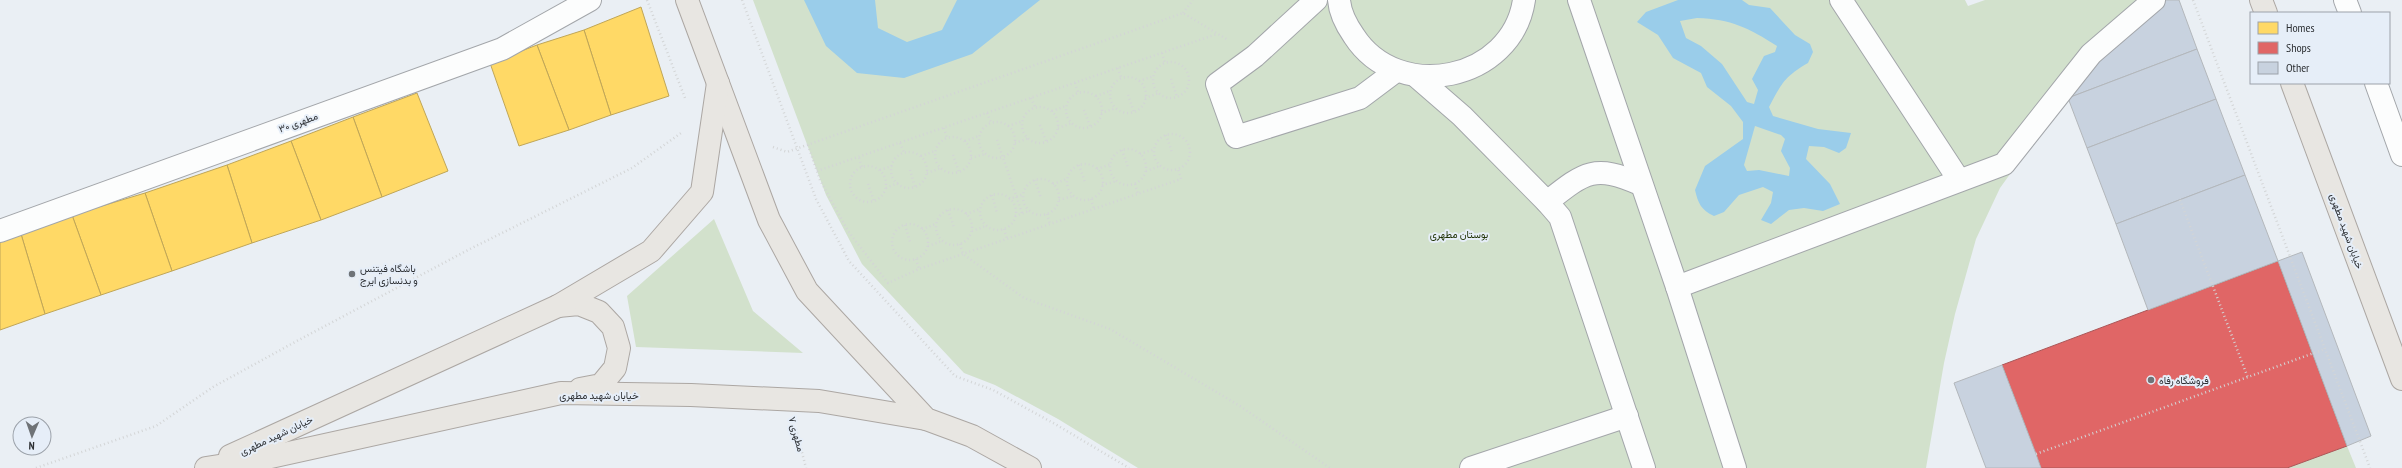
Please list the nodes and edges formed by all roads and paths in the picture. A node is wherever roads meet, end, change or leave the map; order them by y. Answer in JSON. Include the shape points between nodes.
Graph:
{"nodes":[{"id":1,"x":590,"y":0,"type":"edge"},
{"id":2,"x":646,"y":0,"type":"edge"},
{"id":3,"x":687,"y":0,"type":"edge"},
{"id":4,"x":742,"y":0,"type":"edge"},
{"id":5,"x":1193,"y":0,"type":"edge"},
{"id":6,"x":1316,"y":0,"type":"edge"},
{"id":7,"x":1339,"y":0,"type":"edge"},
{"id":8,"x":1524,"y":0,"type":"edge"},
{"id":9,"x":1579,"y":0,"type":"edge"},
{"id":10,"x":1841,"y":0,"type":"edge"},
{"id":11,"x":2154,"y":0,"type":"edge"},
{"id":12,"x":2193,"y":0,"type":"edge"},
{"id":13,"x":2261,"y":0,"type":"edge"},
{"id":14,"x":2345,"y":0,"type":"edge"},
{"id":15,"x":2266,"y":12,"type":"edge"},
{"id":16,"x":2350,"y":12,"type":"edge"},
{"id":17,"x":1183,"y":13,"type":"junction"},
{"id":18,"x":1218,"y":34,"type":"junction"},
{"id":19,"x":1162,"y":53,"type":"junction"},
{"id":20,"x":1254,"y":56,"type":"junction"},
{"id":21,"x":1165,"y":63,"type":"junction"},
{"id":22,"x":1118,"y":68,"type":"junction"},
{"id":23,"x":1396,"y":71,"type":"junction"},
{"id":24,"x":1154,"y":76,"type":"junction"},
{"id":25,"x":1417,"y":76,"type":"junction"},
{"id":26,"x":1122,"y":78,"type":"junction"},
{"id":27,"x":1171,"y":79,"type":"dead end"},
{"id":28,"x":1139,"y":81,"type":"junction"},
{"id":29,"x":718,"y":83,"type":"junction"},
{"id":30,"x":1075,"y":83,"type":"junction"},
{"id":31,"x":2292,"y":84,"type":"edge"},
{"id":32,"x":2376,"y":84,"type":"edge"},
{"id":33,"x":1110,"y":91,"type":"junction"},
{"id":34,"x":1078,"y":92,"type":"junction"},
{"id":35,"x":1159,"y":93,"type":"junction"},
{"id":36,"x":1128,"y":95,"type":"dead end"},
{"id":37,"x":1096,"y":96,"type":"junction"},
{"id":38,"x":1177,"y":97,"type":"junction"},
{"id":39,"x":1031,"y":98,"type":"junction"},
{"id":40,"x":1146,"y":98,"type":"junction"},
{"id":41,"x":1066,"y":106,"type":"junction"},
{"id":42,"x":1035,"y":108,"type":"junction"},
{"id":43,"x":1116,"y":108,"type":"junction"},
{"id":44,"x":1084,"y":110,"type":"dead end"},
{"id":45,"x":1052,"y":111,"type":"junction"},
{"id":46,"x":1134,"y":112,"type":"junction"},
{"id":47,"x":988,"y":113,"type":"junction"},
{"id":48,"x":1102,"y":113,"type":"junction"},
{"id":49,"x":689,"y":115,"type":"junction"},
{"id":50,"x":1023,"y":121,"type":"junction"},
{"id":51,"x":991,"y":123,"type":"junction"},
{"id":52,"x":1072,"y":123,"type":"junction"},
{"id":53,"x":1040,"y":125,"type":"dead end"},
{"id":54,"x":712,"y":126,"type":"junction"},
{"id":55,"x":1008,"y":126,"type":"junction"},
{"id":56,"x":1090,"y":126,"type":"junction"},
{"id":57,"x":944,"y":128,"type":"junction"},
{"id":58,"x":1058,"y":128,"type":"junction"},
{"id":59,"x":738,"y":135,"type":"junction"},
{"id":60,"x":1166,"y":135,"type":"junction"},
{"id":61,"x":979,"y":136,"type":"junction"},
{"id":62,"x":947,"y":138,"type":"junction"},
{"id":63,"x":1029,"y":138,"type":"junction"},
{"id":64,"x":997,"y":140,"type":"dead end"},
{"id":65,"x":965,"y":142,"type":"junction"},
{"id":66,"x":1046,"y":142,"type":"junction"},
{"id":67,"x":900,"y":143,"type":"junction"},
{"id":68,"x":1015,"y":143,"type":"junction"},
{"id":69,"x":808,"y":145,"type":"junction"},
{"id":70,"x":797,"y":149,"type":"junction"},
{"id":71,"x":1154,"y":149,"type":"junction"},
{"id":72,"x":1122,"y":150,"type":"junction"},
{"id":73,"x":935,"y":151,"type":"junction"},
{"id":74,"x":1172,"y":152,"type":"dead end"},
{"id":75,"x":904,"y":153,"type":"junction"},
{"id":76,"x":985,"y":154,"type":"junction"},
{"id":77,"x":1140,"y":154,"type":"junction"},
{"id":78,"x":953,"y":155,"type":"dead end"},
{"id":79,"x":2402,"y":155,"type":"edge"},
{"id":80,"x":921,"y":156,"type":"junction"},
{"id":81,"x":1003,"y":156,"type":"junction"},
{"id":82,"x":859,"y":158,"type":"junction"},
{"id":83,"x":971,"y":158,"type":"junction"},
{"id":84,"x":1111,"y":164,"type":"junction"},
{"id":85,"x":1079,"y":165,"type":"junction"},
{"id":86,"x":892,"y":166,"type":"junction"},
{"id":87,"x":1160,"y":166,"type":"junction"},
{"id":88,"x":862,"y":167,"type":"junction"},
{"id":89,"x":1128,"y":167,"type":"dead end"},
{"id":90,"x":941,"y":168,"type":"junction"},
{"id":91,"x":1097,"y":169,"type":"junction"},
{"id":92,"x":1178,"y":169,"type":"junction"},
{"id":93,"x":880,"y":170,"type":"junction"},
{"id":94,"x":910,"y":170,"type":"dead end"},
{"id":95,"x":1146,"y":170,"type":"junction"},
{"id":96,"x":817,"y":172,"type":"junction"},
{"id":97,"x":959,"y":172,"type":"junction"},
{"id":98,"x":927,"y":173,"type":"junction"},
{"id":99,"x":1067,"y":179,"type":"junction"},
{"id":100,"x":1036,"y":180,"type":"junction"},
{"id":101,"x":1959,"y":180,"type":"junction"},
{"id":102,"x":1117,"y":181,"type":"junction"},
{"id":103,"x":1085,"y":182,"type":"dead end"},
{"id":104,"x":868,"y":184,"type":"dead end"},
{"id":105,"x":898,"y":184,"type":"junction"},
{"id":106,"x":1053,"y":184,"type":"junction"},
{"id":107,"x":1134,"y":184,"type":"junction"},
{"id":108,"x":1640,"y":184,"type":"junction"},
{"id":109,"x":1102,"y":186,"type":"junction"},
{"id":110,"x":915,"y":187,"type":"junction"},
{"id":111,"x":886,"y":188,"type":"junction"},
{"id":112,"x":1024,"y":194,"type":"junction"},
{"id":113,"x":1138,"y":194,"type":"junction"},
{"id":114,"x":992,"y":195,"type":"junction"},
{"id":115,"x":1017,"y":196,"type":"junction"},
{"id":116,"x":1073,"y":196,"type":"junction"},
{"id":117,"x":1041,"y":198,"type":"dead end"},
{"id":118,"x":1009,"y":199,"type":"junction"},
{"id":119,"x":1091,"y":199,"type":"junction"},
{"id":120,"x":1059,"y":200,"type":"junction"},
{"id":121,"x":2180,"y":200,"type":"dead end"},
{"id":122,"x":874,"y":201,"type":"junction"},
{"id":123,"x":1547,"y":202,"type":"junction"},
{"id":124,"x":980,"y":209,"type":"junction"},
{"id":125,"x":1094,"y":209,"type":"junction"},
{"id":126,"x":948,"y":210,"type":"junction"},
{"id":127,"x":1030,"y":211,"type":"junction"},
{"id":128,"x":997,"y":212,"type":"dead end"},
{"id":129,"x":1022,"y":213,"type":"junction"},
{"id":130,"x":966,"y":214,"type":"junction"},
{"id":131,"x":1047,"y":214,"type":"junction"},
{"id":132,"x":1016,"y":216,"type":"junction"},
{"id":133,"x":936,"y":224,"type":"junction"},
{"id":134,"x":1050,"y":224,"type":"junction"},
{"id":135,"x":905,"y":225,"type":"junction"},
{"id":136,"x":986,"y":226,"type":"junction"},
{"id":137,"x":954,"y":228,"type":"dead end"},
{"id":138,"x":922,"y":229,"type":"junction"},
{"id":139,"x":1004,"y":229,"type":"junction"},
{"id":140,"x":0,"y":231,"type":"edge"},
{"id":141,"x":972,"y":231,"type":"junction"},
{"id":142,"x":1007,"y":239,"type":"junction"},
{"id":143,"x":942,"y":241,"type":"junction"},
{"id":144,"x":910,"y":242,"type":"dead end"},
{"id":145,"x":960,"y":244,"type":"junction"},
{"id":146,"x":928,"y":246,"type":"junction"},
{"id":147,"x":963,"y":254,"type":"junction"},
{"id":148,"x":916,"y":259,"type":"junction"},
{"id":149,"x":919,"y":269,"type":"junction"},
{"id":150,"x":1677,"y":287,"type":"junction"},
{"id":151,"x":558,"y":306,"type":"junction"},
{"id":152,"x":2325,"y":349,"type":"junction"},
{"id":153,"x":2248,"y":378,"type":"junction"},
{"id":154,"x":2402,"y":380,"type":"edge"},
{"id":155,"x":561,"y":394,"type":"junction"},
{"id":156,"x":788,"y":400,"type":"junction"},
{"id":157,"x":1627,"y":416,"type":"junction"},
{"id":158,"x":926,"y":419,"type":"junction"},
{"id":159,"x":2036,"y":454,"type":"dead end"},
{"id":160,"x":258,"y":464,"type":"edge"},
{"id":161,"x":36,"y":468,"type":"edge"},
{"id":162,"x":205,"y":468,"type":"edge"},
{"id":163,"x":806,"y":468,"type":"edge"},
{"id":164,"x":1030,"y":468,"type":"edge"},
{"id":165,"x":1128,"y":468,"type":"edge"},
{"id":166,"x":1330,"y":468,"type":"edge"},
{"id":167,"x":1471,"y":468,"type":"edge"},
{"id":168,"x":1644,"y":468,"type":"edge"},
{"id":169,"x":1734,"y":468,"type":"edge"},
{"id":170,"x":2370,"y":468,"type":"edge"}],
"edges":[{"from":1,"to":140,"type":"street","name":"مطهری ۳۰","via":[[502,48]]},
{"from":2,"to":49,"type":"path"},
{"from":3,"to":29,"type":"main road","name":"خیابان شهید مطهری"},
{"from":4,"to":70,"type":"path"},
{"from":5,"to":17,"type":"path"},
{"from":6,"to":20,"type":"street"},
{"from":7,"to":23,"type":"street","via":[[1347,25],[1359,44],[1376,60]]},
{"from":8,"to":25,"type":"street","via":[[1514,30],[1500,48],[1483,63],[1462,72],[1440,77]]},
{"from":9,"to":108,"type":"street"},
{"from":10,"to":101,"type":"street"},
{"from":11,"to":101,"type":"street","via":[[2091,54],[2004,164]]},
{"from":12,"to":152,"type":"path"},
{"from":13,"to":15,"type":"main road"},
{"from":14,"to":16,"type":"street"},
{"from":17,"to":18,"type":"path"},
{"from":17,"to":69,"type":"path"},
{"from":18,"to":19,"type":"path"},
{"from":18,"to":20,"type":"path"},
{"from":19,"to":21,"type":"path"},
{"from":19,"to":22,"type":"path"},
{"from":20,"to":23,"type":"street","via":[[1217,84],[1236,137],[1360,98]]},
{"from":21,"to":24,"type":"path","via":[[1157,68]]},
{"from":21,"to":38,"type":"path","via":[[1175,62],[1183,66],[1188,74],[1189,83],[1185,91]]},
{"from":22,"to":26,"type":"path"},
{"from":22,"to":30,"type":"path"},
{"from":23,"to":25,"type":"street"},
{"from":24,"to":28,"type":"path"},
{"from":24,"to":35,"type":"path","via":[[1154,86]]},
{"from":25,"to":123,"type":"street","via":[[1462,116]]},
{"from":26,"to":28,"type":"path","via":[[1131,77]]},
{"from":26,"to":33,"type":"path","via":[[1114,83]]},
{"from":27,"to":38,"type":"path"},
{"from":28,"to":40,"type":"path","via":[[1145,89]]},
{"from":29,"to":54,"type":"main road","name":"خیابان شهید مطهری"},
{"from":29,"to":59,"type":"main road","name":"خیابان شهید مطهری"},
{"from":30,"to":34,"type":"path"},
{"from":30,"to":39,"type":"path"},
{"from":31,"to":154,"type":"main road","name":"خیابان شهید مطهری"},
{"from":32,"to":79,"type":"street"},
{"from":33,"to":37,"type":"path"},
{"from":33,"to":43,"type":"path","via":[[1111,100]]},
{"from":34,"to":37,"type":"path"},
{"from":34,"to":41,"type":"path","via":[[1070,98]]},
{"from":35,"to":38,"type":"path"},
{"from":35,"to":40,"type":"path"},
{"from":36,"to":46,"type":"path"},
{"from":37,"to":48,"type":"path","via":[[1101,104]]},
{"from":39,"to":42,"type":"path"},
{"from":39,"to":47,"type":"path"},
{"from":40,"to":46,"type":"path"},
{"from":41,"to":45,"type":"path"},
{"from":41,"to":52,"type":"path","via":[[1067,115]]},
{"from":42,"to":45,"type":"path","via":[[1044,107]]},
{"from":42,"to":50,"type":"path","via":[[1026,113]]},
{"from":43,"to":46,"type":"path","via":[[1124,112]]},
{"from":43,"to":48,"type":"path"},
{"from":44,"to":56,"type":"path"},
{"from":45,"to":58,"type":"path","via":[[1057,118]]},
{"from":47,"to":51,"type":"path"},
{"from":47,"to":57,"type":"path"},
{"from":48,"to":56,"type":"path","via":[[1098,122]]},
{"from":49,"to":54,"type":"path"},
{"from":49,"to":161,"type":"path","via":[[683,132],[632,168],[468,250],[294,342],[214,387],[156,426]]},
{"from":50,"to":55,"type":"path"},
{"from":50,"to":63,"type":"path","via":[[1023,130]]},
{"from":51,"to":55,"type":"path","via":[[1000,122]]},
{"from":51,"to":61,"type":"path","via":[[983,128]]},
{"from":52,"to":56,"type":"path","via":[[1081,127]]},
{"from":52,"to":58,"type":"path"},
{"from":53,"to":66,"type":"path"},
{"from":54,"to":151,"type":"main road","name":"خیابان شهید مطهری","via":[[702,192],[651,251]]},
{"from":55,"to":68,"type":"path","via":[[1014,134]]},
{"from":57,"to":62,"type":"path"},
{"from":57,"to":67,"type":"path"},
{"from":58,"to":66,"type":"path","via":[[1054,137]]},
{"from":59,"to":70,"type":"path","via":[[787,152]]},
{"from":59,"to":158,"type":"main road","name":"خیابان شهید مطهری","via":[[769,220],[807,291]]},
{"from":60,"to":71,"type":"path","via":[[1158,140]]},
{"from":60,"to":74,"type":"path"},
{"from":60,"to":92,"type":"path","via":[[1184,139],[1189,146],[1190,156],[1186,164]]},
{"from":61,"to":65,"type":"path"},
{"from":61,"to":76,"type":"path"},
{"from":62,"to":65,"type":"path","via":[[956,137]]},
{"from":62,"to":73,"type":"path"},
{"from":63,"to":66,"type":"path","via":[[1037,142]]},
{"from":63,"to":68,"type":"path"},
{"from":64,"to":81,"type":"path"},
{"from":65,"to":83,"type":"path","via":[[970,149]]},
{"from":67,"to":75,"type":"path"},
{"from":67,"to":82,"type":"path"},
{"from":68,"to":81,"type":"path","via":[[1010,152]]},
{"from":69,"to":70,"type":"path"},
{"from":69,"to":96,"type":"path"},
{"from":70,"to":165,"type":"path","via":[[816,199],[849,261],[955,376],[1000,394]]},
{"from":71,"to":77,"type":"path"},
{"from":71,"to":87,"type":"path","via":[[1155,158]]},
{"from":72,"to":77,"type":"path","via":[[1132,150]]},
{"from":72,"to":84,"type":"path"},
{"from":72,"to":89,"type":"path"},
{"from":73,"to":80,"type":"path"},
{"from":73,"to":90,"type":"path","via":[[936,160]]},
{"from":75,"to":80,"type":"path","via":[[913,152]]},
{"from":75,"to":86,"type":"path","via":[[896,158]]},
{"from":76,"to":81,"type":"path","via":[[993,157]]},
{"from":76,"to":83,"type":"path"},
{"from":77,"to":95,"type":"path","via":[[1146,161]]},
{"from":78,"to":97,"type":"path"},
{"from":80,"to":98,"type":"path","via":[[926,164]]},
{"from":81,"to":115,"type":"path"},
{"from":82,"to":88,"type":"path"},
{"from":82,"to":96,"type":"path"},
{"from":83,"to":97,"type":"path","via":[[967,166]]},
{"from":84,"to":91,"type":"path"},
{"from":84,"to":102,"type":"path","via":[[1111,173]]},
{"from":85,"to":91,"type":"path","via":[[1088,164]]},
{"from":85,"to":99,"type":"path","via":[[1071,171]]},
{"from":85,"to":103,"type":"path"},
{"from":86,"to":93,"type":"path"},
{"from":86,"to":105,"type":"path","via":[[892,175]]},
{"from":87,"to":92,"type":"path","via":[[1169,170]]},
{"from":87,"to":95,"type":"path"},
{"from":88,"to":93,"type":"path"},
{"from":88,"to":122,"type":"path","via":[[855,172],[850,181],[851,190],[856,197],[865,202]]},
{"from":90,"to":97,"type":"path"},
{"from":90,"to":98,"type":"path"},
{"from":91,"to":109,"type":"path","via":[[1102,176]]},
{"from":92,"to":113,"type":"path","via":[[1181,179]]},
{"from":93,"to":111,"type":"path","via":[[885,178]]},
{"from":94,"to":110,"type":"path"},
{"from":95,"to":107,"type":"path","via":[[1142,179]]},
{"from":96,"to":149,"type":"path","via":[[848,231],[888,283]]},
{"from":98,"to":110,"type":"path","via":[[923,182]]},
{"from":99,"to":106,"type":"path"},
{"from":99,"to":116,"type":"path","via":[[1068,188]]},
{"from":100,"to":106,"type":"path"},
{"from":100,"to":112,"type":"path","via":[[1027,186]]},
{"from":100,"to":117,"type":"path"},
{"from":101,"to":150,"type":"street"},
{"from":102,"to":107,"type":"path","via":[[1125,185]]},
{"from":102,"to":109,"type":"path"},
{"from":104,"to":122,"type":"path"},
{"from":105,"to":110,"type":"path"},
{"from":105,"to":111,"type":"path"},
{"from":106,"to":120,"type":"path","via":[[1058,191]]},
{"from":107,"to":113,"type":"path"},
{"from":108,"to":123,"type":"street","via":[[1617,174],[1592,172],[1567,186]]},
{"from":108,"to":150,"type":"street"},
{"from":109,"to":119,"type":"path","via":[[1099,194]]},
{"from":111,"to":122,"type":"path"},
{"from":112,"to":115,"type":"path"},
{"from":112,"to":127,"type":"path","via":[[1024,203]]},
{"from":113,"to":125,"type":"path"},
{"from":114,"to":118,"type":"path","via":[[1001,194]]},
{"from":114,"to":124,"type":"path","via":[[984,201]]},
{"from":114,"to":128,"type":"path"},
{"from":115,"to":118,"type":"path"},
{"from":115,"to":129,"type":"path"},
{"from":116,"to":119,"type":"path","via":[[1082,200]]},
{"from":116,"to":120,"type":"path"},
{"from":118,"to":132,"type":"path"},
{"from":119,"to":125,"type":"path"},
{"from":120,"to":131,"type":"path","via":[[1055,209]]},
{"from":121,"to":153,"type":"path"},
{"from":123,"to":157,"type":"street","via":[[1560,217]]},
{"from":124,"to":130,"type":"path"},
{"from":124,"to":136,"type":"path","via":[[980,218]]},
{"from":125,"to":134,"type":"path"},
{"from":126,"to":130,"type":"path","via":[[958,210]]},
{"from":126,"to":133,"type":"path","via":[[940,216]]},
{"from":126,"to":137,"type":"path"},
{"from":127,"to":129,"type":"path"},
{"from":127,"to":131,"type":"path","via":[[1038,215]]},
{"from":129,"to":132,"type":"path"},
{"from":130,"to":141,"type":"path","via":[[971,221]]},
{"from":131,"to":134,"type":"path"},
{"from":132,"to":139,"type":"path"},
{"from":133,"to":138,"type":"path"},
{"from":133,"to":143,"type":"path","via":[[937,233]]},
{"from":134,"to":142,"type":"path"},
{"from":135,"to":138,"type":"path","via":[[914,225]]},
{"from":135,"to":144,"type":"path"},
{"from":135,"to":148,"type":"path","via":[[896,231],[893,239],[894,248],[899,256],[907,260]]},
{"from":136,"to":139,"type":"path","via":[[994,230]]},
{"from":136,"to":141,"type":"path"},
{"from":138,"to":146,"type":"path","via":[[927,237]]},
{"from":139,"to":142,"type":"path"},
{"from":141,"to":145,"type":"path","via":[[968,239]]},
{"from":142,"to":147,"type":"path"},
{"from":143,"to":145,"type":"path","via":[[950,245]]},
{"from":143,"to":146,"type":"path"},
{"from":145,"to":147,"type":"path"},
{"from":146,"to":148,"type":"path","via":[[924,254]]},
{"from":147,"to":149,"type":"path"},
{"from":147,"to":166,"type":"path","via":[[1024,298],[1110,329],[1240,406]]},
{"from":148,"to":149,"type":"path"},
{"from":150,"to":169,"type":"street"},
{"from":151,"to":155,"type":"main road","via":[[579,304],[599,312],[613,327],[619,348],[615,368],[602,385]]},
{"from":151,"to":162,"type":"main road","name":"خیابان شهید مطهری"},
{"from":152,"to":153,"type":"path"},
{"from":152,"to":170,"type":"path"},
{"from":153,"to":159,"type":"path"},
{"from":155,"to":156,"type":"main road","name":"خیابان شهید مطهری","via":[[691,395]]},
{"from":155,"to":160,"type":"main road","name":"خیابان شهید مطهری"},
{"from":156,"to":158,"type":"main road","name":"خیابان شهید مطهری","via":[[819,401]]},
{"from":156,"to":163,"type":"path","name":"مطهری ۷"},
{"from":157,"to":167,"type":"street"},
{"from":157,"to":168,"type":"street"},
{"from":158,"to":164,"type":"main road","name":"خیابان شهید مطهری","via":[[972,436]]},
{"from":160,"to":162,"type":"main road","name":"خیابان شهید مطهری"}]}
